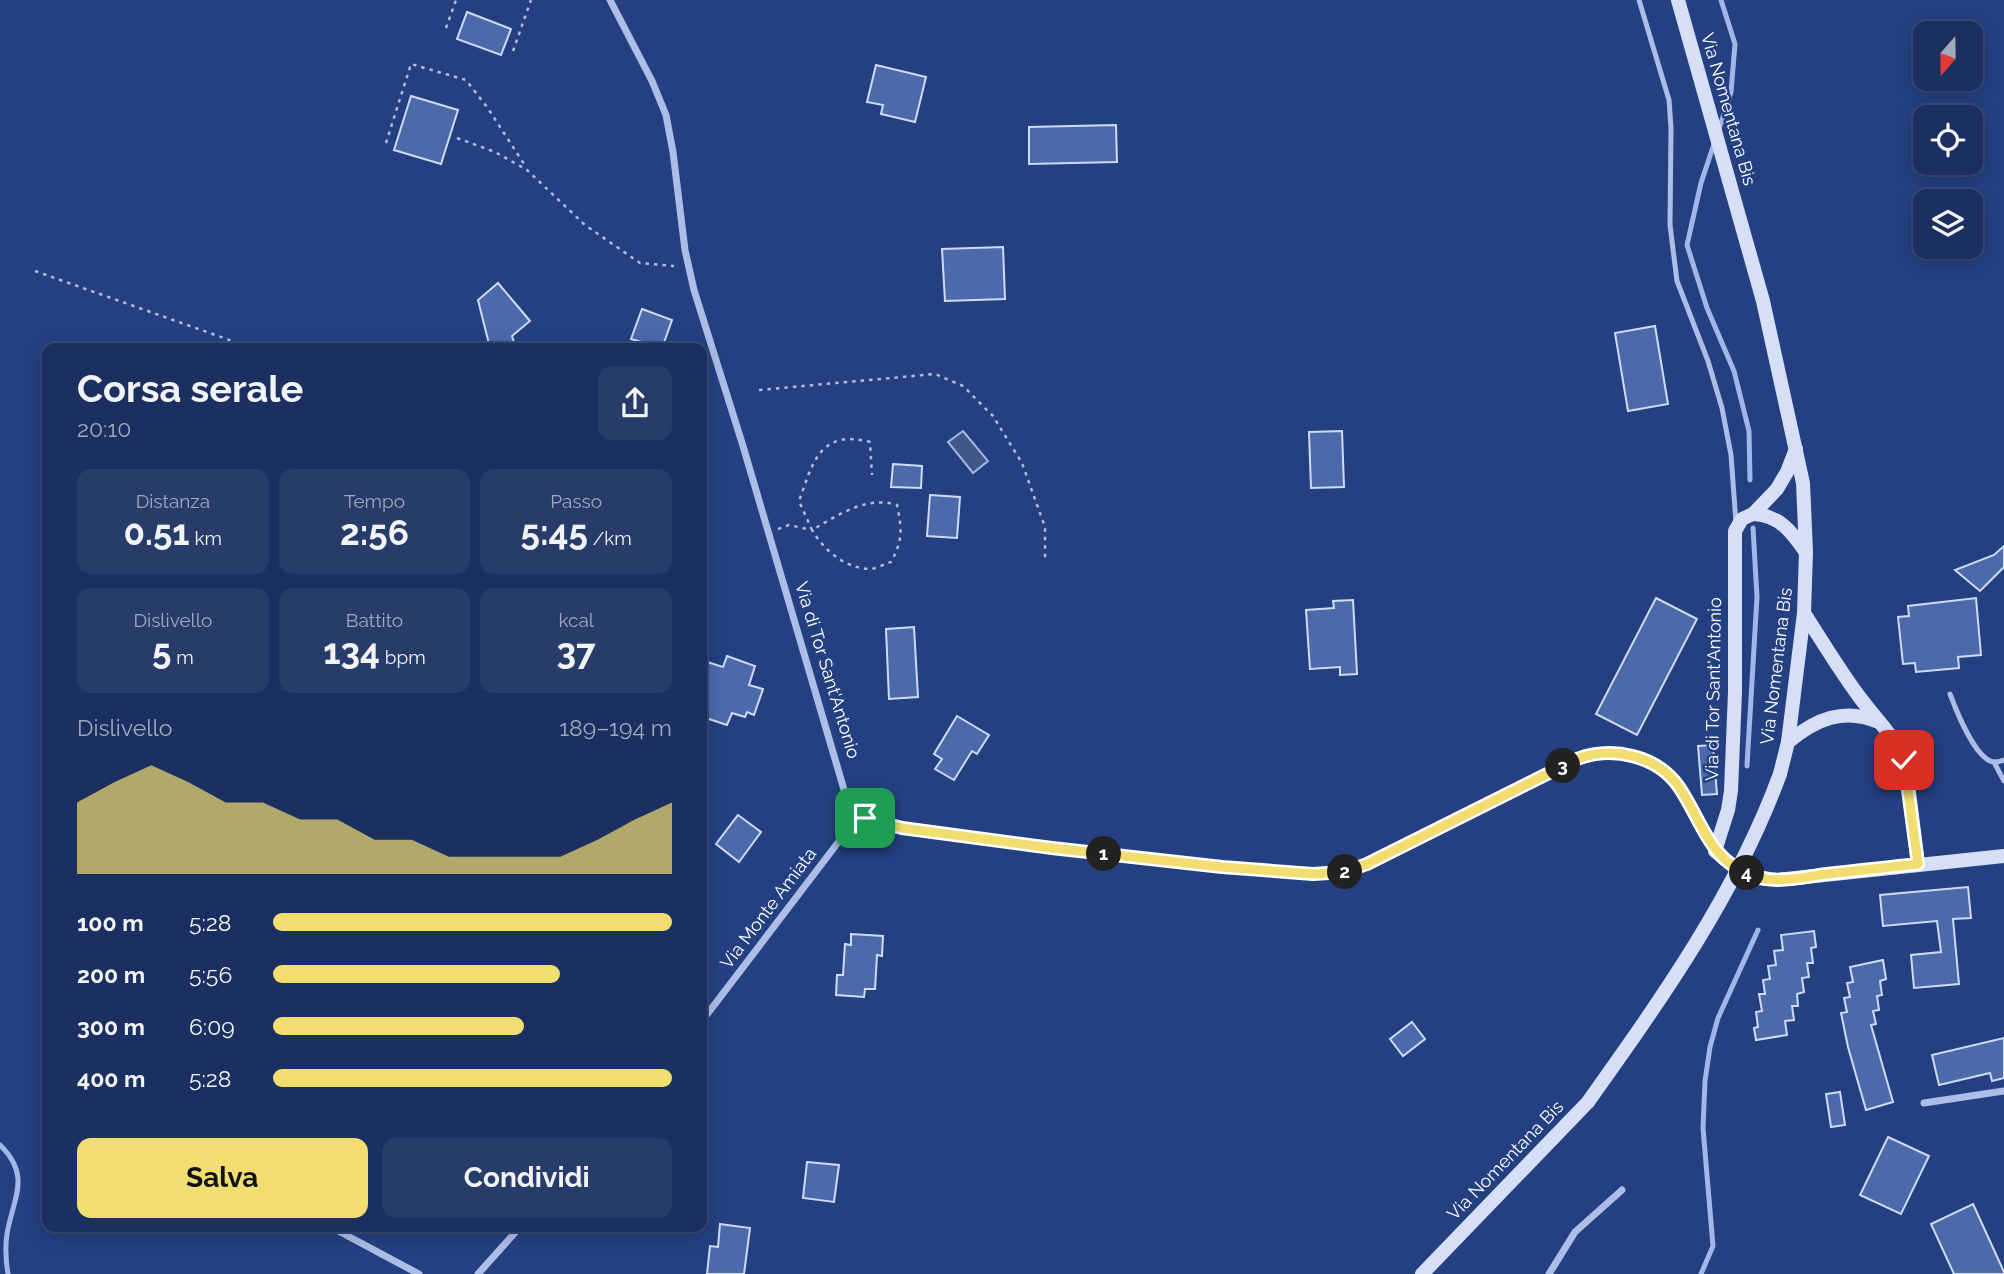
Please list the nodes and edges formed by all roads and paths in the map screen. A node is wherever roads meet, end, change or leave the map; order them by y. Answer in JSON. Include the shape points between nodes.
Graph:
{"nodes":[{"id":1,"x":456,"y":0,"type":"edge"},
{"id":2,"x":531,"y":0,"type":"edge"},
{"id":3,"x":610,"y":0,"type":"edge"},
{"id":4,"x":1639,"y":0,"type":"edge"},
{"id":5,"x":1678,"y":0,"type":"edge"},
{"id":6,"x":446,"y":28,"type":"dead end"},
{"id":7,"x":513,"y":51,"type":"dead end"},
{"id":8,"x":457,"y":138,"type":"dead end"},
{"id":9,"x":386,"y":143,"type":"dead end"},
{"id":10,"x":527,"y":170,"type":"junction"},
{"id":11,"x":674,"y":266,"type":"dead end"},
{"id":12,"x":35,"y":271,"type":"dead end"},
{"id":13,"x":238,"y":343,"type":"edge"},
{"id":14,"x":759,"y":390,"type":"dead end"},
{"id":15,"x":1797,"y":447,"type":"junction"},
{"id":16,"x":872,"y":475,"type":"dead end"},
{"id":17,"x":1753,"y":514,"type":"junction"},
{"id":18,"x":1737,"y":526,"type":"junction"},
{"id":19,"x":812,"y":530,"type":"junction"},
{"id":20,"x":768,"y":532,"type":"junction"},
{"id":21,"x":1806,"y":552,"type":"junction"},
{"id":22,"x":1045,"y":559,"type":"dead end"},
{"id":23,"x":1804,"y":614,"type":"junction"},
{"id":24,"x":1950,"y":694,"type":"dead end"},
{"id":25,"x":1880,"y":723,"type":"junction"},
{"id":26,"x":1788,"y":743,"type":"junction"},
{"id":27,"x":2004,"y":761,"type":"edge"},
{"id":28,"x":1994,"y":762,"type":"junction"},
{"id":29,"x":2004,"y":781,"type":"edge"},
{"id":30,"x":859,"y":814,"type":"junction"},
{"id":31,"x":1716,"y":851,"type":"junction"},
{"id":32,"x":2004,"y":856,"type":"edge"},
{"id":33,"x":1918,"y":864,"type":"junction"},
{"id":34,"x":707,"y":1014,"type":"edge"},
{"id":35,"x":2004,"y":1091,"type":"edge"},
{"id":36,"x":1924,"y":1102,"type":"dead end"},
{"id":37,"x":1622,"y":1190,"type":"dead end"},
{"id":38,"x":340,"y":1232,"type":"edge"},
{"id":39,"x":516,"y":1232,"type":"edge"},
{"id":40,"x":419,"y":1274,"type":"edge"},
{"id":41,"x":478,"y":1274,"type":"edge"},
{"id":42,"x":1422,"y":1274,"type":"edge"},
{"id":43,"x":1549,"y":1274,"type":"edge"}],
"edges":[{"from":1,"to":6,"type":"path"},
{"from":2,"to":7,"type":"path"},
{"from":3,"to":20,"type":"street","name":"Via di Tor Sant'Antonio","via":[[666,115],[689,269]]},
{"from":4,"to":18,"type":"lane","via":[[1669,100],[1670,225],[1678,281],[1722,408]]},
{"from":5,"to":15,"type":"main road","name":"Via Nomentana Bis","via":[[1763,301]]},
{"from":8,"to":10,"type":"path"},
{"from":9,"to":10,"type":"path","via":[[411,64],[466,80]]},
{"from":10,"to":11,"type":"path","via":[[619,250],[640,263]]},
{"from":12,"to":13,"type":"path"},
{"from":14,"to":22,"type":"path","via":[[935,373],[962,386],[993,416],[1023,463],[1045,527]]},
{"from":15,"to":17,"type":"main road","via":[[1783,481]]},
{"from":15,"to":21,"type":"main road","name":"Via Nomentana Bis"},
{"from":16,"to":19,"type":"path","via":[[870,442],[852,437],[818,453],[799,501]]},
{"from":17,"to":18,"type":"main road"},
{"from":17,"to":21,"type":"main road","via":[[1770,516],[1782,524]]},
{"from":18,"to":31,"type":"main road","name":"Via di Tor Sant'Antonio","via":[[1731,797]]},
{"from":19,"to":19,"type":"path","via":[[822,546],[848,564],[871,569],[891,562],[901,543],[897,505],[892,503],[849,509]]},
{"from":19,"to":20,"type":"path","via":[[789,526]]},
{"from":20,"to":30,"type":"street","name":"Via di Tor Sant'Antonio","via":[[845,793]]},
{"from":21,"to":23,"type":"main road","name":"Via Nomentana Bis"},
{"from":23,"to":25,"type":"main road"},
{"from":23,"to":26,"type":"main road","name":"Via Nomentana Bis"},
{"from":24,"to":28,"type":"lane","via":[[1964,728],[1985,758]]},
{"from":25,"to":26,"type":"main road","via":[[1837,715],[1812,724]]},
{"from":25,"to":33,"type":"main road","via":[[1896,742],[1906,768]]},
{"from":26,"to":42,"type":"main road","name":"Via Nomentana Bis","bridge":true,"via":[[1780,774],[1723,898],[1670,987],[1588,1102]]},
{"from":27,"to":28,"type":"lane"},
{"from":28,"to":29,"type":"lane"},
{"from":30,"to":31,"type":"street","name":"Via di Tor Sant'Antonio","via":[[902,828],[1052,848],[1331,874],[1367,864],[1577,759],[1608,752],[1644,760],[1669,776]]},
{"from":30,"to":34,"type":"street","name":"Via Monte Amiata"},
{"from":31,"to":33,"type":"main road","name":"Via di Tor Sant'Antonio","via":[[1744,872],[1768,879]]},
{"from":32,"to":33,"type":"main road","name":"Via di Tor Sant'Antonio"},
{"from":35,"to":36,"type":"street"},
{"from":37,"to":43,"type":"street","via":[[1575,1232]]},
{"from":38,"to":40,"type":"street"},
{"from":39,"to":41,"type":"street"}]}
